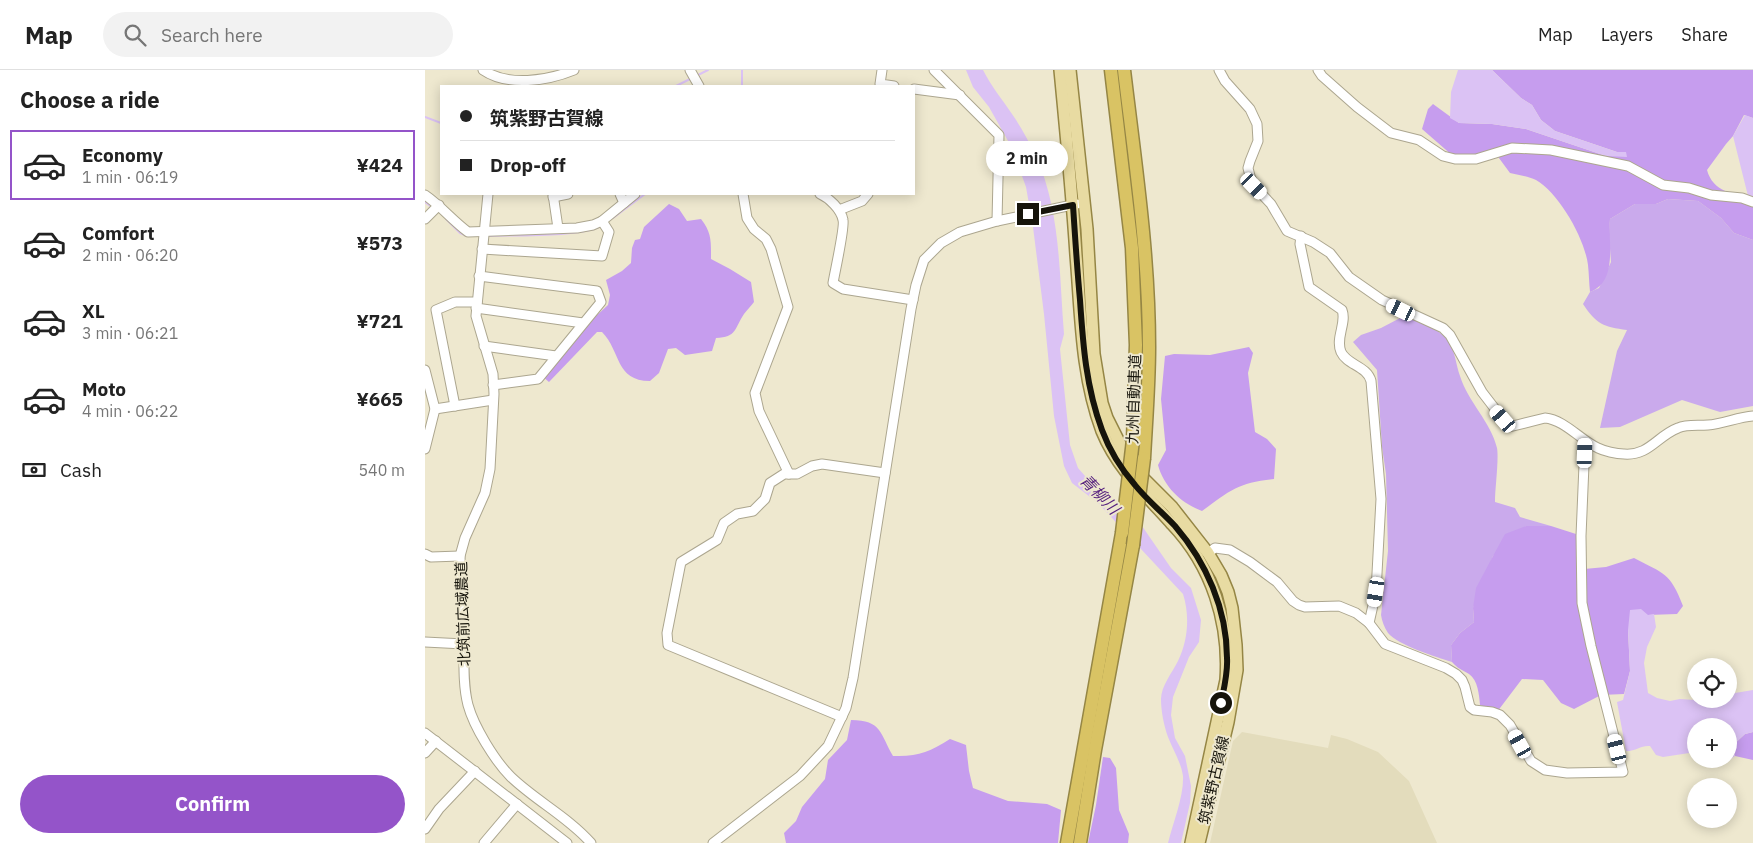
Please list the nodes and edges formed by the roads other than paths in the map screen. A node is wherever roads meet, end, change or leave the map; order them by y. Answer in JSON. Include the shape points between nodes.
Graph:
{"nodes":[{"id":1,"x":483,"y":70,"type":"edge"},
{"id":2,"x":574,"y":70,"type":"edge"},
{"id":3,"x":690,"y":70,"type":"edge"},
{"id":4,"x":882,"y":70,"type":"edge"},
{"id":5,"x":934,"y":70,"type":"edge"},
{"id":6,"x":1060,"y":70,"type":"edge"},
{"id":7,"x":1070,"y":70,"type":"edge"},
{"id":8,"x":1111,"y":70,"type":"edge"},
{"id":9,"x":1124,"y":70,"type":"edge"},
{"id":10,"x":1219,"y":70,"type":"edge"},
{"id":11,"x":1318,"y":70,"type":"edge"},
{"id":12,"x":518,"y":83,"type":"edge"},
{"id":13,"x":698,"y":85,"type":"edge"},
{"id":14,"x":887,"y":85,"type":"edge"},
{"id":15,"x":915,"y":89,"type":"edge"},
{"id":16,"x":960,"y":95,"type":"junction"},
{"id":17,"x":488,"y":195,"type":"edge"},
{"id":18,"x":553,"y":195,"type":"edge"},
{"id":19,"x":620,"y":195,"type":"edge"},
{"id":20,"x":634,"y":195,"type":"edge"},
{"id":21,"x":743,"y":195,"type":"edge"},
{"id":22,"x":822,"y":195,"type":"edge"},
{"id":23,"x":867,"y":195,"type":"edge"},
{"id":24,"x":425,"y":196,"type":"edge"},
{"id":25,"x":1753,"y":202,"type":"edge"},
{"id":26,"x":624,"y":203,"type":"junction"},
{"id":27,"x":1078,"y":204,"type":"junction"},
{"id":28,"x":439,"y":205,"type":"junction"},
{"id":29,"x":839,"y":210,"type":"junction"},
{"id":30,"x":425,"y":218,"type":"edge"},
{"id":31,"x":602,"y":221,"type":"junction"},
{"id":32,"x":997,"y":221,"type":"junction"},
{"id":33,"x":558,"y":228,"type":"junction"},
{"id":34,"x":484,"y":232,"type":"junction"},
{"id":35,"x":1301,"y":236,"type":"junction"},
{"id":36,"x":482,"y":249,"type":"junction"},
{"id":37,"x":479,"y":276,"type":"junction"},
{"id":38,"x":913,"y":300,"type":"junction"},
{"id":39,"x":476,"y":305,"type":"junction"},
{"id":40,"x":583,"y":323,"type":"junction"},
{"id":41,"x":484,"y":346,"type":"junction"},
{"id":42,"x":556,"y":356,"type":"junction"},
{"id":43,"x":425,"y":370,"type":"edge"},
{"id":44,"x":493,"y":385,"type":"junction"},
{"id":45,"x":493,"y":400,"type":"junction"},
{"id":46,"x":455,"y":406,"type":"junction"},
{"id":47,"x":435,"y":409,"type":"junction"},
{"id":48,"x":1753,"y":416,"type":"edge"},
{"id":49,"x":1585,"y":441,"type":"junction"},
{"id":50,"x":425,"y":449,"type":"edge"},
{"id":51,"x":885,"y":473,"type":"junction"},
{"id":52,"x":789,"y":474,"type":"junction"},
{"id":53,"x":1208,"y":553,"type":"junction"},
{"id":54,"x":425,"y":554,"type":"edge"},
{"id":55,"x":460,"y":556,"type":"junction"},
{"id":56,"x":1369,"y":623,"type":"junction"},
{"id":57,"x":425,"y":642,"type":"edge"},
{"id":58,"x":464,"y":644,"type":"junction"},
{"id":59,"x":842,"y":717,"type":"junction"},
{"id":60,"x":425,"y":733,"type":"edge"},
{"id":61,"x":436,"y":741,"type":"junction"},
{"id":62,"x":425,"y":753,"type":"edge"},
{"id":63,"x":475,"y":771,"type":"junction"},
{"id":64,"x":517,"y":804,"type":"junction"},
{"id":65,"x":425,"y":829,"type":"edge"},
{"id":66,"x":558,"y":836,"type":"junction"},
{"id":67,"x":484,"y":843,"type":"edge"},
{"id":68,"x":552,"y":843,"type":"edge"},
{"id":69,"x":567,"y":843,"type":"edge"},
{"id":70,"x":591,"y":843,"type":"edge"},
{"id":71,"x":713,"y":843,"type":"edge"},
{"id":72,"x":1067,"y":843,"type":"edge"},
{"id":73,"x":1080,"y":843,"type":"edge"},
{"id":74,"x":1191,"y":843,"type":"edge"},
{"id":75,"x":1199,"y":843,"type":"edge"}],
"edges":[{"from":1,"to":12,"type":"street"},
{"from":2,"to":12,"type":"street"},
{"from":3,"to":13,"type":"street"},
{"from":4,"to":14,"type":"street","via":[[880,84]]},
{"from":5,"to":16,"type":"street"},
{"from":6,"to":27,"type":"main road","name":"筑紫野古賀線"},
{"from":7,"to":27,"type":"main road","name":"筑紫野古賀線"},
{"from":8,"to":72,"type":"highway","name":"九州自動車道","bridge":true,"via":[[1132,248],[1136,345],[1133,440],[1122,533]]},
{"from":9,"to":73,"type":"highway","name":"九州自動車道","bridge":true,"via":[[1147,307],[1144,458],[1133,545]]},
{"from":10,"to":35,"type":"street","via":[[1250,109],[1257,124],[1258,141],[1248,168],[1254,186],[1271,204],[1287,231]]},
{"from":11,"to":25,"type":"street","via":[[1391,133],[1419,140],[1443,156],[1476,159],[1512,148],[1551,150],[1628,166],[1663,185]]},
{"from":15,"to":16,"type":"street"},
{"from":16,"to":32,"type":"street","via":[[999,134]]},
{"from":17,"to":34,"type":"street","name":"北筑前広域農道"},
{"from":18,"to":33,"type":"street"},
{"from":19,"to":26,"type":"street"},
{"from":20,"to":26,"type":"street"},
{"from":21,"to":52,"type":"street","via":[[747,218],[771,249],[788,307],[755,393],[759,411]]},
{"from":22,"to":29,"type":"street"},
{"from":23,"to":29,"type":"street","via":[[862,201]]},
{"from":24,"to":28,"type":"street"},
{"from":26,"to":31,"type":"street"},
{"from":27,"to":32,"type":"street"},
{"from":27,"to":53,"type":"main road","name":"筑紫野古賀線","via":[[1094,354],[1107,418],[1138,473],[1172,507]]},
{"from":27,"to":74,"type":"main road","name":"筑紫野古賀線","via":[[1084,356],[1087,380],[1103,432],[1135,485],[1174,525],[1201,561],[1220,610],[1225,636],[1226,680]]},
{"from":28,"to":30,"type":"street"},
{"from":28,"to":34,"type":"street","via":[[468,232]]},
{"from":29,"to":38,"type":"street","via":[[844,221],[833,282],[843,289]]},
{"from":31,"to":33,"type":"street","via":[[593,225]]},
{"from":31,"to":36,"type":"street","via":[[609,232],[602,256]]},
{"from":32,"to":38,"type":"street","via":[[960,232],[941,243],[925,260]]},
{"from":33,"to":34,"type":"street"},
{"from":34,"to":36,"type":"street","name":"北筑前広域農道"},
{"from":35,"to":49,"type":"street","via":[[1330,253],[1349,277],[1382,300],[1443,328],[1489,403],[1509,427],[1551,418]]},
{"from":35,"to":56,"type":"street","via":[[1309,288],[1342,310],[1340,350],[1345,358],[1370,376],[1371,381],[1381,499],[1376,592]]},
{"from":36,"to":37,"type":"street","name":"北筑前広域農道"},
{"from":37,"to":39,"type":"street","name":"北筑前広域農道"},
{"from":37,"to":40,"type":"street","via":[[597,291],[601,302]]},
{"from":38,"to":51,"type":"street"},
{"from":39,"to":40,"type":"street"},
{"from":39,"to":41,"type":"street","name":"北筑前広域農道","via":[[475,316]]},
{"from":39,"to":46,"type":"street","via":[[455,302],[436,310]]},
{"from":40,"to":42,"type":"street"},
{"from":41,"to":42,"type":"street"},
{"from":41,"to":44,"type":"street","name":"北筑前広域農道"},
{"from":42,"to":44,"type":"street","via":[[538,379]]},
{"from":43,"to":47,"type":"street"},
{"from":44,"to":45,"type":"street","name":"北筑前広域農道"},
{"from":45,"to":46,"type":"street"},
{"from":45,"to":55,"type":"street","name":"北筑前広域農道","via":[[490,469],[485,493]]},
{"from":46,"to":47,"type":"street"},
{"from":47,"to":50,"type":"street"},
{"from":48,"to":49,"type":"street","via":[[1709,425],[1683,426],[1639,453],[1599,449]]},
{"from":49,"to":56,"type":"street","via":[[1582,603],[1623,772],[1545,770],[1531,761],[1510,725],[1500,715],[1470,707],[1465,687],[1456,674],[1385,644]]},
{"from":51,"to":52,"type":"street","via":[[822,464]]},
{"from":51,"to":59,"type":"street","via":[[853,678]]},
{"from":52,"to":59,"type":"street","via":[[770,484],[765,499],[753,510],[737,514],[724,524],[717,540],[681,562],[667,633],[668,644]]},
{"from":53,"to":56,"type":"street","via":[[1215,548],[1230,550],[1277,582],[1299,605],[1339,606]]},
{"from":53,"to":75,"type":"main road","name":"筑紫野古賀線","via":[[1228,592],[1237,670]]},
{"from":54,"to":55,"type":"street","via":[[431,557]]},
{"from":55,"to":58,"type":"street","name":"北筑前広域農道"},
{"from":57,"to":58,"type":"street"},
{"from":58,"to":70,"type":"street","name":"北筑前広域農道","via":[[468,704],[486,743],[509,775]]},
{"from":59,"to":71,"type":"street","via":[[828,746],[801,776]]},
{"from":60,"to":61,"type":"street"},
{"from":61,"to":62,"type":"street"},
{"from":61,"to":63,"type":"street"},
{"from":63,"to":64,"type":"street"},
{"from":63,"to":65,"type":"street"},
{"from":64,"to":66,"type":"street"},
{"from":64,"to":67,"type":"street"},
{"from":66,"to":68,"type":"street"},
{"from":66,"to":69,"type":"street"}]}
